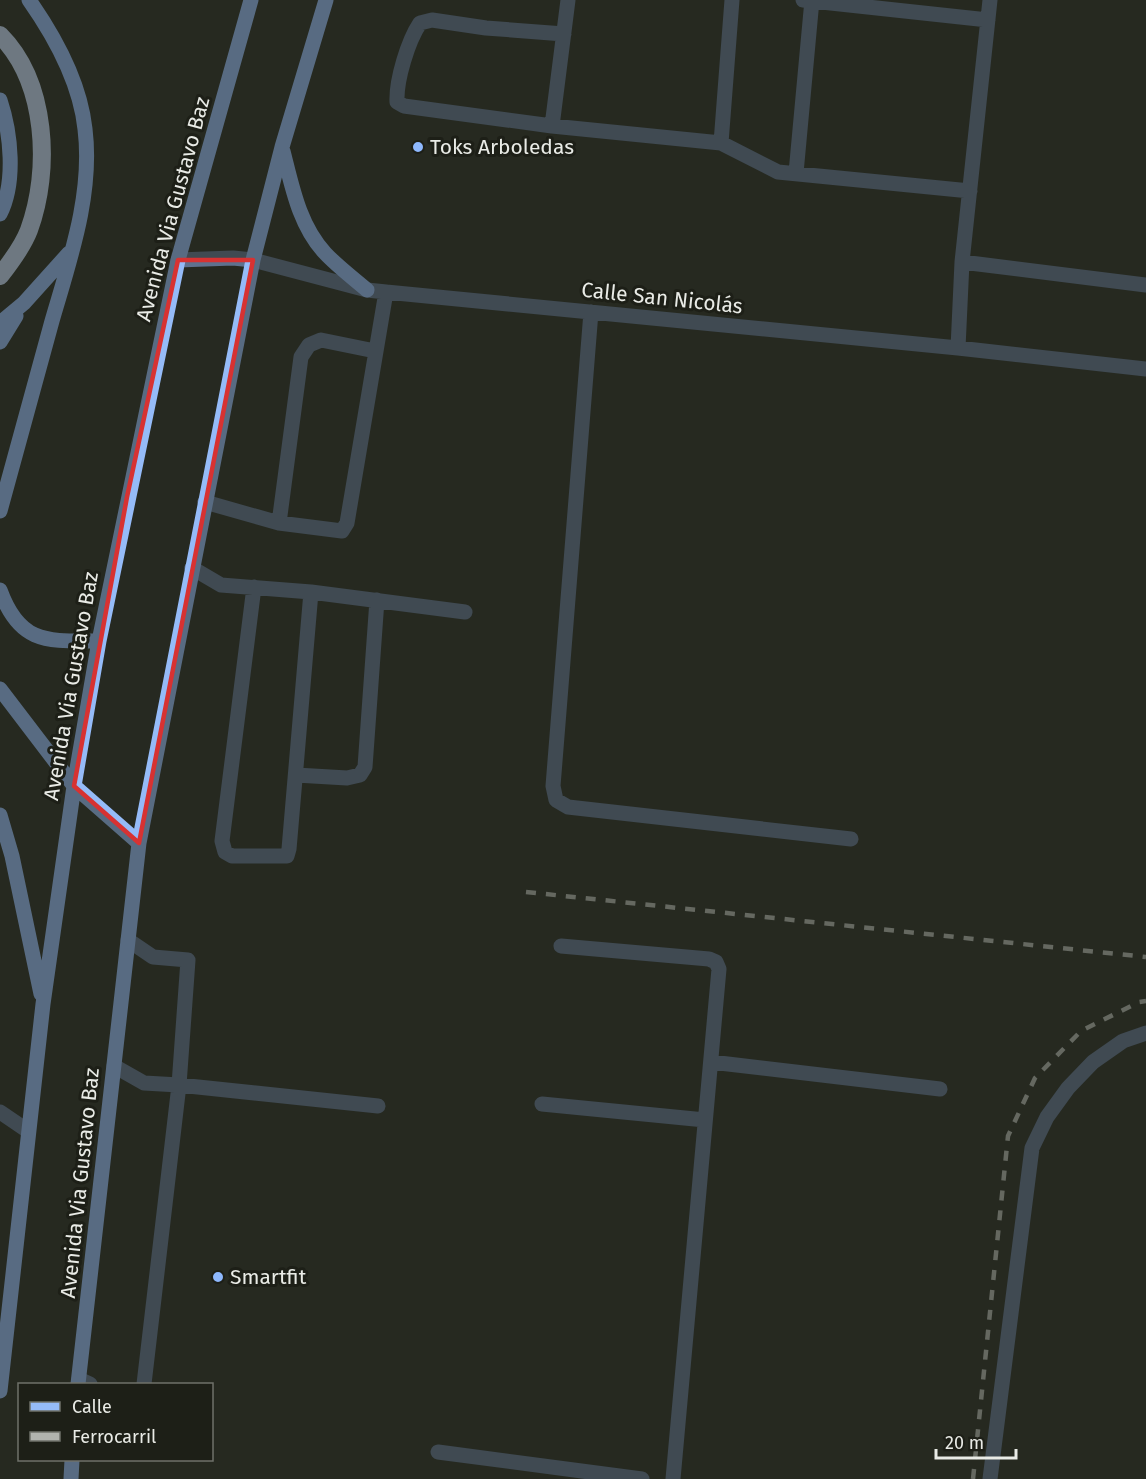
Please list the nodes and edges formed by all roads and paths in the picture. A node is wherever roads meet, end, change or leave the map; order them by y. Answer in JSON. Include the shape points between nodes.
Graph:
{"nodes":[{"id":1,"x":29,"y":0,"type":"edge"},
{"id":2,"x":251,"y":0,"type":"edge"},
{"id":3,"x":326,"y":0,"type":"edge"},
{"id":4,"x":568,"y":0,"type":"edge"},
{"id":5,"x":732,"y":0,"type":"edge"},
{"id":6,"x":809,"y":0,"type":"edge"},
{"id":7,"x":990,"y":0,"type":"edge"},
{"id":8,"x":988,"y":20,"type":"junction"},
{"id":9,"x":564,"y":34,"type":"junction"},
{"id":10,"x":0,"y":35,"type":"edge"},
{"id":11,"x":0,"y":100,"type":"edge"},
{"id":12,"x":552,"y":126,"type":"junction"},
{"id":13,"x":721,"y":142,"type":"junction"},
{"id":14,"x":282,"y":147,"type":"junction"},
{"id":15,"x":796,"y":174,"type":"junction"},
{"id":16,"x":970,"y":191,"type":"junction"},
{"id":17,"x":0,"y":214,"type":"edge"},
{"id":18,"x":72,"y":250,"type":"junction"},
{"id":19,"x":178,"y":260,"type":"junction"},
{"id":20,"x":253,"y":260,"type":"junction"},
{"id":21,"x":962,"y":262,"type":"junction"},
{"id":22,"x":0,"y":276,"type":"edge"},
{"id":23,"x":1146,"y":285,"type":"edge"},
{"id":24,"x":367,"y":290,"type":"junction"},
{"id":25,"x":386,"y":292,"type":"junction"},
{"id":26,"x":24,"y":303,"type":"junction"},
{"id":27,"x":591,"y":312,"type":"junction"},
{"id":28,"x":0,"y":323,"type":"edge"},
{"id":29,"x":0,"y":342,"type":"edge"},
{"id":30,"x":958,"y":348,"type":"junction"},
{"id":31,"x":375,"y":351,"type":"junction"},
{"id":32,"x":1146,"y":369,"type":"edge"},
{"id":33,"x":205,"y":502,"type":"junction"},
{"id":34,"x":0,"y":511,"type":"edge"},
{"id":35,"x":279,"y":523,"type":"junction"},
{"id":36,"x":192,"y":568,"type":"junction"},
{"id":37,"x":254,"y":587,"type":"junction"},
{"id":38,"x":0,"y":590,"type":"edge"},
{"id":39,"x":311,"y":592,"type":"junction"},
{"id":40,"x":377,"y":600,"type":"junction"},
{"id":41,"x":465,"y":612,"type":"dead end"},
{"id":42,"x":99,"y":641,"type":"junction"},
{"id":43,"x":0,"y":689,"type":"edge"},
{"id":44,"x":296,"y":775,"type":"junction"},
{"id":45,"x":74,"y":786,"type":"junction"},
{"id":46,"x":0,"y":815,"type":"edge"},
{"id":47,"x":851,"y":839,"type":"dead end"},
{"id":48,"x":139,"y":843,"type":"junction"},
{"id":49,"x":128,"y":940,"type":"junction"},
{"id":50,"x":561,"y":946,"type":"dead end"},
{"id":51,"x":43,"y":1004,"type":"junction"},
{"id":52,"x":1146,"y":1033,"type":"edge"},
{"id":53,"x":711,"y":1062,"type":"junction"},
{"id":54,"x":114,"y":1066,"type":"junction"},
{"id":55,"x":179,"y":1085,"type":"junction"},
{"id":56,"x":940,"y":1089,"type":"dead end"},
{"id":57,"x":542,"y":1104,"type":"dead end"},
{"id":58,"x":378,"y":1106,"type":"dead end"},
{"id":59,"x":0,"y":1112,"type":"edge"},
{"id":60,"x":705,"y":1120,"type":"junction"},
{"id":61,"x":28,"y":1131,"type":"junction"},
{"id":62,"x":0,"y":1383,"type":"edge"},
{"id":63,"x":82,"y":1383,"type":"edge"},
{"id":64,"x":144,"y":1383,"type":"edge"},
{"id":65,"x":438,"y":1452,"type":"dead end"},
{"id":66,"x":72,"y":1461,"type":"edge"},
{"id":67,"x":71,"y":1479,"type":"edge"},
{"id":68,"x":642,"y":1479,"type":"edge"},
{"id":69,"x":673,"y":1479,"type":"edge"},
{"id":70,"x":990,"y":1479,"type":"edge"}],
"edges":[{"from":1,"to":18,"type":"main road","via":[[63,57],[85,128],[85,186]]},
{"from":2,"to":19,"type":"main road","name":"Avenida Via Gustavo Baz"},
{"from":3,"to":14,"type":"main road","name":"Avenida Via Gustavo Baz"},
{"from":4,"to":9,"type":"street"},
{"from":5,"to":13,"type":"street"},
{"from":6,"to":8,"type":"street"},
{"from":6,"to":15,"type":"street"},
{"from":7,"to":8,"type":"street"},
{"from":8,"to":16,"type":"street"},
{"from":9,"to":12,"type":"street"},
{"from":9,"to":12,"type":"street","via":[[432,20],[420,23],[396,91],[397,102],[404,106]]},
{"from":10,"to":22,"type":"highway","via":[[25,72],[36,102],[43,146],[29,231]]},
{"from":11,"to":17,"type":"main road","via":[[11,156]]},
{"from":12,"to":13,"type":"street"},
{"from":13,"to":15,"type":"street","via":[[778,172]]},
{"from":14,"to":20,"type":"main road","name":"Avenida Via Gustavo Baz"},
{"from":14,"to":24,"type":"main road","via":[[297,207],[309,230],[324,252]]},
{"from":15,"to":16,"type":"street"},
{"from":16,"to":21,"type":"street"},
{"from":18,"to":26,"type":"main road"},
{"from":18,"to":34,"type":"main road"},
{"from":19,"to":20,"type":"street","name":"Calle San Nicolás"},
{"from":19,"to":42,"type":"main road","name":"Avenida Via Gustavo Baz"},
{"from":20,"to":24,"type":"street","name":"Calle San Nicolás"},
{"from":20,"to":33,"type":"main road","name":"Avenida Via Gustavo Baz"},
{"from":21,"to":23,"type":"street"},
{"from":21,"to":30,"type":"street"},
{"from":24,"to":25,"type":"street","name":"Calle San Nicolás"},
{"from":25,"to":27,"type":"street","name":"Calle San Nicolás"},
{"from":25,"to":31,"type":"street"},
{"from":26,"to":28,"type":"main road"},
{"from":26,"to":29,"type":"main road"},
{"from":27,"to":30,"type":"street","name":"Calle San Nicolás"},
{"from":27,"to":47,"type":"street","via":[[553,786],[556,800],[568,807]]},
{"from":30,"to":32,"type":"street","name":"Calle San Nicolás"},
{"from":31,"to":35,"type":"street","via":[[342,531]]},
{"from":31,"to":35,"type":"street","via":[[321,340],[309,345],[301,357]]},
{"from":33,"to":35,"type":"street"},
{"from":33,"to":36,"type":"main road","name":"Avenida Via Gustavo Baz"},
{"from":36,"to":37,"type":"street","via":[[221,585]]},
{"from":36,"to":48,"type":"main road","name":"Avenida Via Gustavo Baz"},
{"from":37,"to":39,"type":"street"},
{"from":37,"to":44,"type":"street","via":[[222,841],[225,852],[232,856],[287,856]]},
{"from":38,"to":42,"type":"main road","via":[[7,610],[19,626],[36,637]]},
{"from":39,"to":40,"type":"street"},
{"from":39,"to":44,"type":"street"},
{"from":40,"to":41,"type":"street"},
{"from":40,"to":44,"type":"street","via":[[364,767],[360,775],[346,778]]},
{"from":42,"to":45,"type":"main road","name":"Avenida Via Gustavo Baz"},
{"from":43,"to":45,"type":"main road"},
{"from":45,"to":48,"type":"main road"},
{"from":45,"to":51,"type":"main road","name":"Avenida Via Gustavo Baz"},
{"from":46,"to":51,"type":"main road"},
{"from":48,"to":49,"type":"main road","name":"Avenida Via Gustavo Baz"},
{"from":49,"to":54,"type":"main road","name":"Avenida Via Gustavo Baz"},
{"from":49,"to":55,"type":"street","via":[[153,957],[188,960]]},
{"from":50,"to":53,"type":"street","via":[[709,958],[716,962],[719,969]]},
{"from":51,"to":61,"type":"main road","name":"Avenida Via Gustavo Baz"},
{"from":52,"to":70,"type":"street","via":[[1123,1041],[1074,1081],[1047,1117],[1032,1148]]},
{"from":53,"to":56,"type":"street"},
{"from":53,"to":60,"type":"street"},
{"from":54,"to":55,"type":"street","via":[[144,1083]]},
{"from":54,"to":63,"type":"main road","name":"Avenida Via Gustavo Baz"},
{"from":55,"to":58,"type":"street"},
{"from":55,"to":64,"type":"street"},
{"from":57,"to":60,"type":"street"},
{"from":59,"to":61,"type":"street"},
{"from":60,"to":69,"type":"street"},
{"from":61,"to":62,"type":"main road","name":"Avenida Via Gustavo Baz"},
{"from":65,"to":68,"type":"street"},
{"from":66,"to":67,"type":"main road"}]}
